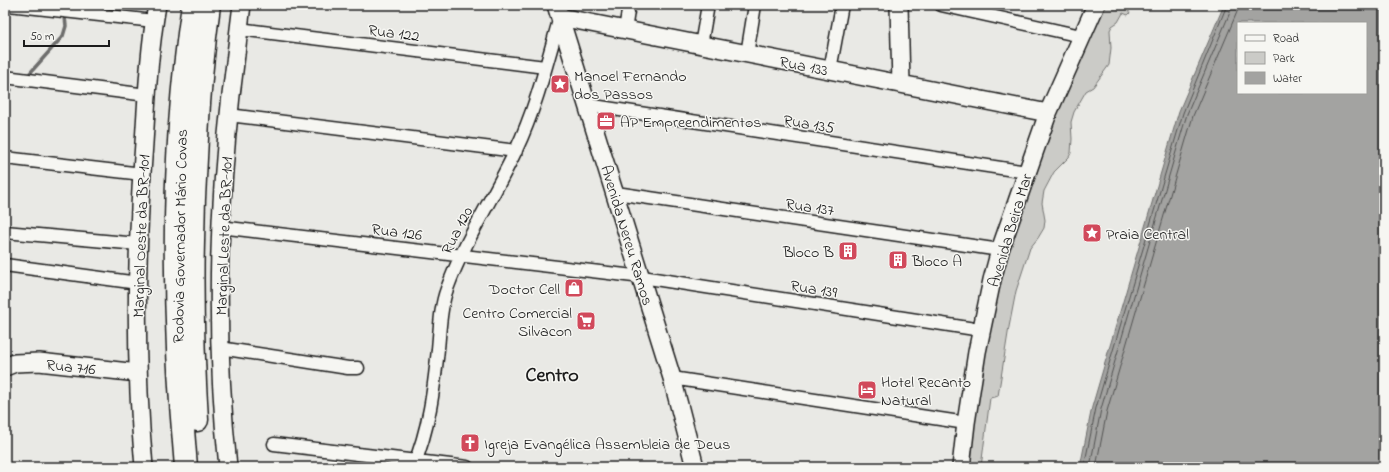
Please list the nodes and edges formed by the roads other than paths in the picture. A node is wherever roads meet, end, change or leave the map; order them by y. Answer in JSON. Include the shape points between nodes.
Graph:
{"nodes":[{"id":1,"x":9,"y":5,"type":"edge"},
{"id":2,"x":193,"y":5,"type":"edge"},
{"id":3,"x":210,"y":5,"type":"edge"},
{"id":4,"x":242,"y":5,"type":"edge"},
{"id":5,"x":629,"y":5,"type":"edge"},
{"id":6,"x":708,"y":5,"type":"edge"},
{"id":7,"x":755,"y":5,"type":"edge"},
{"id":8,"x":842,"y":5,"type":"edge"},
{"id":9,"x":899,"y":5,"type":"edge"},
{"id":10,"x":941,"y":5,"type":"edge"},
{"id":11,"x":1096,"y":5,"type":"edge"},
{"id":12,"x":558,"y":11,"type":"edge"},
{"id":13,"x":156,"y":13,"type":"edge"},
{"id":14,"x":239,"y":29,"type":"junction"},
{"id":15,"x":625,"y":30,"type":"junction"},
{"id":16,"x":1081,"y":36,"type":"junction"},
{"id":17,"x":701,"y":45,"type":"junction"},
{"id":18,"x":746,"y":54,"type":"junction"},
{"id":19,"x":545,"y":67,"type":"junction"},
{"id":20,"x":830,"y":70,"type":"junction"},
{"id":21,"x":5,"y":77,"type":"edge"},
{"id":22,"x":901,"y":84,"type":"junction"},
{"id":23,"x":147,"y":95,"type":"junction"},
{"id":24,"x":587,"y":105,"type":"junction"},
{"id":25,"x":1048,"y":113,"type":"junction"},
{"id":26,"x":229,"y":115,"type":"junction"},
{"id":27,"x":516,"y":151,"type":"junction"},
{"id":28,"x":5,"y":158,"type":"edge"},
{"id":29,"x":1027,"y":172,"type":"junction"},
{"id":30,"x":142,"y":174,"type":"junction"},
{"id":31,"x":616,"y":193,"type":"junction"},
{"id":32,"x":220,"y":226,"type":"junction"},
{"id":33,"x":5,"y":232,"type":"edge"},
{"id":34,"x":138,"y":244,"type":"junction"},
{"id":35,"x":1000,"y":250,"type":"junction"},
{"id":36,"x":460,"y":255,"type":"junction"},
{"id":37,"x":5,"y":265,"type":"edge"},
{"id":38,"x":642,"y":277,"type":"junction"},
{"id":39,"x":138,"y":283,"type":"junction"},
{"id":40,"x":981,"y":330,"type":"junction"},
{"id":41,"x":220,"y":348,"type":"junction"},
{"id":42,"x":5,"y":367,"type":"edge"},
{"id":43,"x":358,"y":368,"type":"dead end"},
{"id":44,"x":138,"y":373,"type":"junction"},
{"id":45,"x":672,"y":378,"type":"junction"},
{"id":46,"x":966,"y":423,"type":"junction"},
{"id":47,"x":274,"y":444,"type":"dead end"},
{"id":48,"x":414,"y":464,"type":"edge"},
{"id":49,"x":144,"y":467,"type":"edge"},
{"id":50,"x":186,"y":467,"type":"edge"},
{"id":51,"x":201,"y":467,"type":"edge"},
{"id":52,"x":228,"y":467,"type":"edge"},
{"id":53,"x":467,"y":467,"type":"edge"},
{"id":54,"x":695,"y":467,"type":"edge"},
{"id":55,"x":961,"y":467,"type":"edge"}],
"edges":[{"from":1,"to":13,"type":"street"},
{"from":2,"to":50,"type":"highway","name":"Rodovia Governador Mário Covas","via":[[181,119],[176,234],[177,339]]},
{"from":3,"to":51,"type":"highway","name":"Rodovia Governador Mário Covas","via":[[202,64],[193,223],[193,342]]},
{"from":4,"to":14,"type":"main road","name":"Marginal Leste da BR-101"},
{"from":5,"to":15,"type":"street"},
{"from":6,"to":17,"type":"street"},
{"from":7,"to":18,"type":"street"},
{"from":8,"to":20,"type":"street"},
{"from":9,"to":22,"type":"main road"},
{"from":10,"to":16,"type":"street"},
{"from":11,"to":16,"type":"main road","name":"Avenida Beira Mar"},
{"from":12,"to":15,"type":"main road","name":"Rua 133"},
{"from":12,"to":19,"type":"street","name":"Rua 120"},
{"from":12,"to":24,"type":"main road","name":"Avenida Nereu Ramos"},
{"from":13,"to":23,"type":"main road","name":"Marginal Oeste da BR-101"},
{"from":14,"to":19,"type":"street","name":"Rua 122"},
{"from":14,"to":26,"type":"main road","name":"Marginal Leste da BR-101"},
{"from":15,"to":17,"type":"main road","name":"Rua 133"},
{"from":16,"to":25,"type":"main road","name":"Avenida Beira Mar"},
{"from":17,"to":18,"type":"main road","name":"Rua 133"},
{"from":18,"to":20,"type":"main road","name":"Rua 133"},
{"from":19,"to":27,"type":"street","name":"Rua 120","via":[[530,117]]},
{"from":20,"to":22,"type":"main road","name":"Rua 133"},
{"from":21,"to":23,"type":"street"},
{"from":22,"to":25,"type":"main road","name":"Rua 133"},
{"from":23,"to":30,"type":"main road","name":"Marginal Oeste da BR-101"},
{"from":24,"to":29,"type":"street","name":"Rua 135"},
{"from":24,"to":31,"type":"main road","name":"Avenida Nereu Ramos"},
{"from":25,"to":29,"type":"main road","name":"Avenida Beira Mar"},
{"from":26,"to":27,"type":"street"},
{"from":26,"to":32,"type":"main road","name":"Marginal Leste da BR-101"},
{"from":27,"to":36,"type":"street","name":"Rua 120"},
{"from":28,"to":30,"type":"street"},
{"from":29,"to":35,"type":"main road","name":"Avenida Beira Mar"},
{"from":30,"to":34,"type":"main road","name":"Marginal Oeste da BR-101"},
{"from":31,"to":35,"type":"street","name":"Rua 137"},
{"from":31,"to":38,"type":"main road","name":"Avenida Nereu Ramos"},
{"from":32,"to":36,"type":"street","name":"Rua 126"},
{"from":32,"to":41,"type":"main road","name":"Marginal Leste da BR-101"},
{"from":33,"to":34,"type":"street"},
{"from":34,"to":39,"type":"main road","name":"Marginal Oeste da BR-101"},
{"from":35,"to":40,"type":"main road","name":"Avenida Beira Mar"},
{"from":36,"to":38,"type":"street","name":"Rua 126"},
{"from":36,"to":48,"type":"street","name":"Rua 120","via":[[446,290],[432,393]]},
{"from":37,"to":39,"type":"street"},
{"from":38,"to":40,"type":"street","name":"Rua 139"},
{"from":38,"to":45,"type":"main road","name":"Avenida Nereu Ramos"},
{"from":39,"to":44,"type":"main road","name":"Marginal Oeste da BR-101"},
{"from":40,"to":46,"type":"main road","name":"Avenida Beira Mar"},
{"from":41,"to":43,"type":"street"},
{"from":41,"to":52,"type":"main road","name":"Marginal Leste da BR-101"},
{"from":42,"to":44,"type":"main road","name":"Rua 716","via":[[15,363],[40,362]]},
{"from":44,"to":49,"type":"main road","name":"Marginal Oeste da BR-101"},
{"from":45,"to":46,"type":"street"},
{"from":45,"to":54,"type":"main road","name":"Avenida Nereu Ramos"},
{"from":46,"to":55,"type":"main road","name":"Avenida Beira Mar"},
{"from":47,"to":48,"type":"street"},
{"from":48,"to":53,"type":"street"}]}
